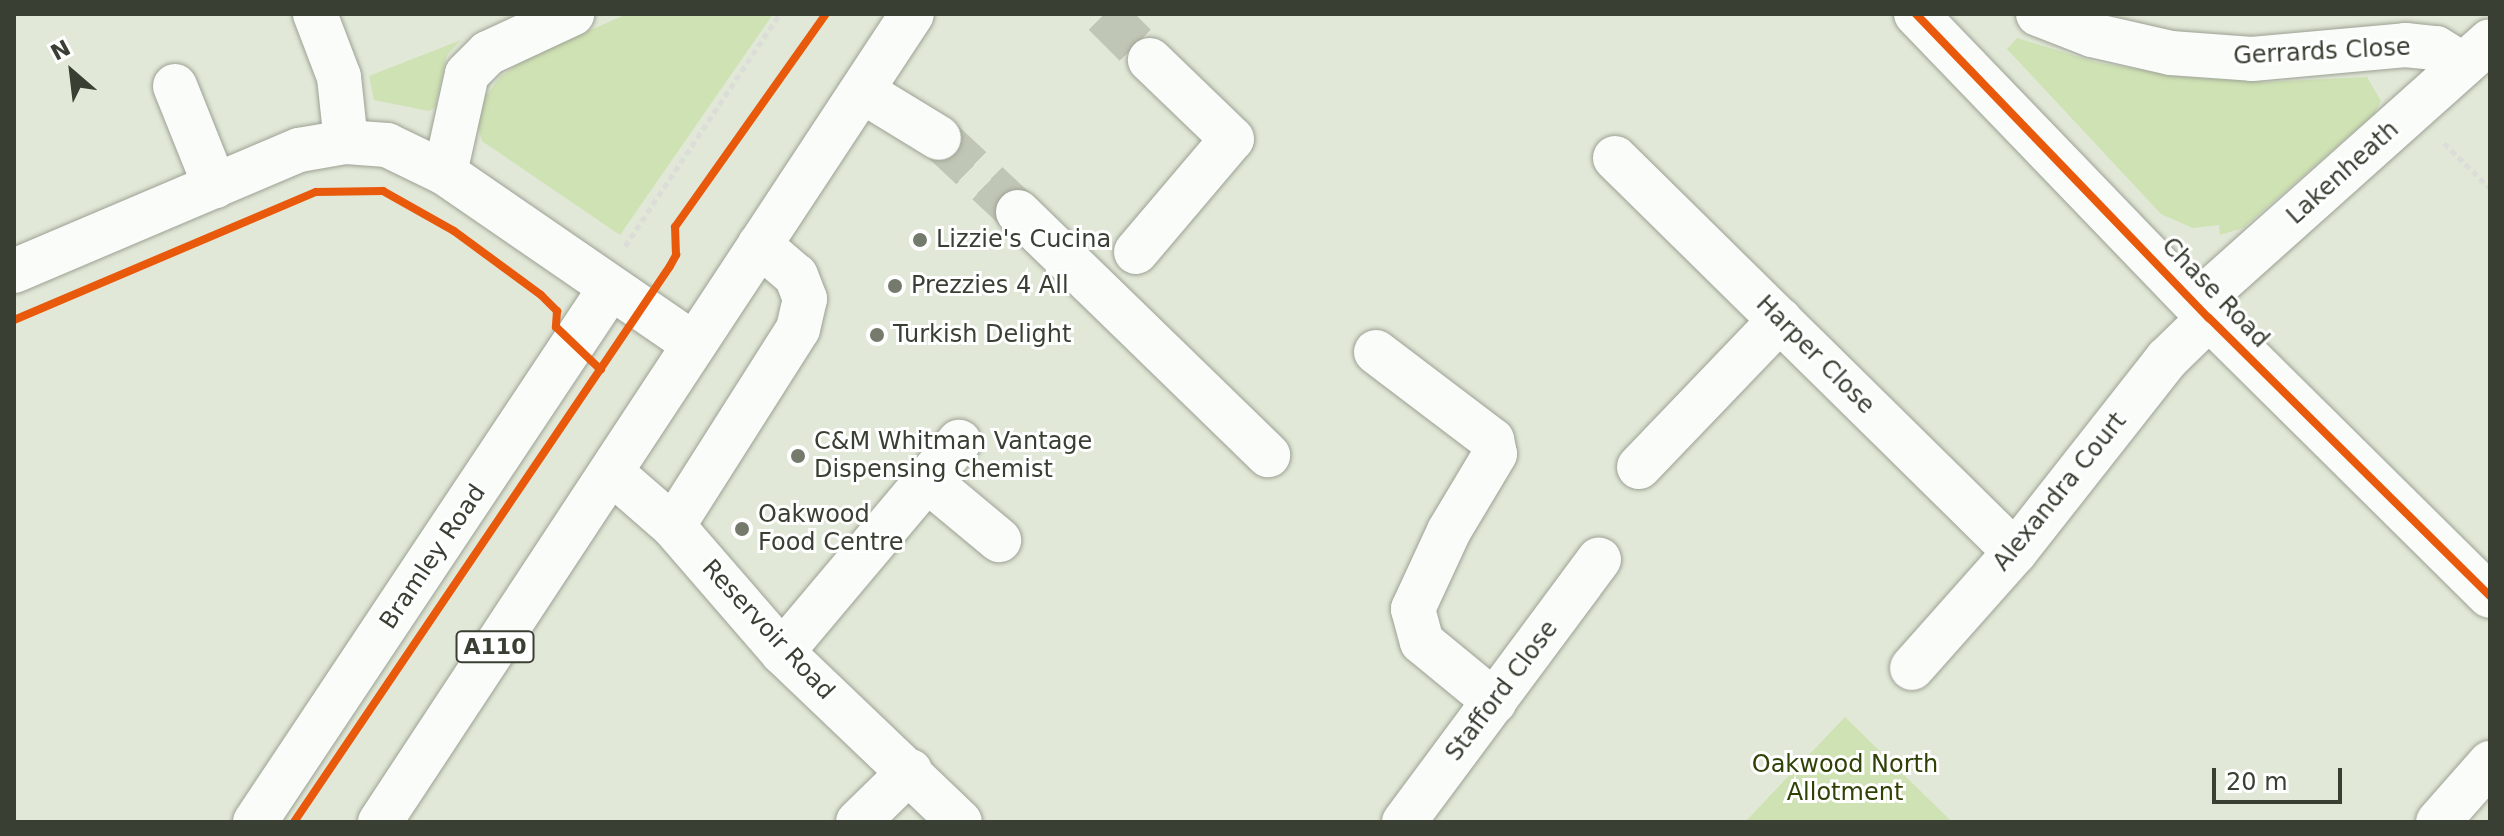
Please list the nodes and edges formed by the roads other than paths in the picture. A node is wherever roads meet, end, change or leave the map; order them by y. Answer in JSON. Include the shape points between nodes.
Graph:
{"nodes":[{"id":1,"x":315,"y":14,"type":"edge"},
{"id":2,"x":572,"y":14,"type":"edge"},
{"id":3,"x":912,"y":14,"type":"edge"},
{"id":4,"x":1916,"y":14,"type":"edge"},
{"id":5,"x":2038,"y":14,"type":"edge"},
{"id":6,"x":2476,"y":53,"type":"edge"},
{"id":7,"x":1150,"y":60,"type":"tunnel mouth"},
{"id":8,"x":175,"y":86,"type":"dead end"},
{"id":9,"x":862,"y":91,"type":"junction"},
{"id":10,"x":939,"y":138,"type":"tunnel mouth"},
{"id":11,"x":346,"y":142,"type":"junction"},
{"id":12,"x":1615,"y":158,"type":"dead end"},
{"id":13,"x":445,"y":173,"type":"junction"},
{"id":14,"x":215,"y":186,"type":"junction"},
{"id":15,"x":1018,"y":212,"type":"tunnel mouth"},
{"id":16,"x":760,"y":245,"type":"junction"},
{"id":17,"x":1136,"y":252,"type":"dead end"},
{"id":18,"x":14,"y":271,"type":"edge"},
{"id":19,"x":609,"y":290,"type":"junction"},
{"id":20,"x":2203,"y":311,"type":"junction"},
{"id":21,"x":1780,"y":320,"type":"junction"},
{"id":22,"x":694,"y":344,"type":"junction"},
{"id":23,"x":1376,"y":352,"type":"dead end"},
{"id":24,"x":959,"y":442,"type":"dead end"},
{"id":25,"x":1268,"y":455,"type":"dead end"},
{"id":26,"x":1639,"y":467,"type":"dead end"},
{"id":27,"x":611,"y":472,"type":"junction"},
{"id":28,"x":927,"y":480,"type":"junction"},
{"id":29,"x":673,"y":526,"type":"junction"},
{"id":30,"x":999,"y":540,"type":"dead end"},
{"id":31,"x":2015,"y":552,"type":"junction"},
{"id":32,"x":1599,"y":559,"type":"dead end"},
{"id":33,"x":2490,"y":596,"type":"edge"},
{"id":34,"x":782,"y":652,"type":"junction"},
{"id":35,"x":1912,"y":668,"type":"dead end"},
{"id":36,"x":1495,"y":702,"type":"junction"},
{"id":37,"x":2490,"y":763,"type":"edge"},
{"id":38,"x":910,"y":771,"type":"junction"},
{"id":39,"x":255,"y":822,"type":"edge"},
{"id":40,"x":380,"y":822,"type":"edge"},
{"id":41,"x":858,"y":822,"type":"edge"},
{"id":42,"x":960,"y":822,"type":"edge"},
{"id":43,"x":1404,"y":822,"type":"edge"},
{"id":44,"x":2438,"y":822,"type":"edge"}],
"edges":[{"from":1,"to":11,"type":"street","via":[[339,77]]},
{"from":2,"to":13,"type":"street","via":[[488,53],[467,74]]},
{"from":3,"to":9,"type":"street","number":"A110"},
{"from":4,"to":20,"type":"street","name":"Chase Road"},
{"from":5,"to":6,"type":"street","name":"Gerrards Close","via":[[2092,35],[2171,53],[2252,59],[2405,45]]},
{"from":6,"to":20,"type":"street","name":"Lakenheath"},
{"from":7,"to":17,"type":"street","via":[[1232,139]]},
{"from":8,"to":14,"type":"street"},
{"from":9,"to":10,"type":"street"},
{"from":9,"to":16,"type":"street","number":"A110"},
{"from":11,"to":13,"type":"street","via":[[387,145]]},
{"from":11,"to":14,"type":"street","via":[[299,150]]},
{"from":12,"to":21,"type":"street","name":"Harper Close"},
{"from":13,"to":19,"type":"street"},
{"from":14,"to":18,"type":"street"},
{"from":15,"to":25,"type":"street"},
{"from":16,"to":22,"type":"street","number":"A110"},
{"from":16,"to":29,"type":"street","via":[[796,276],[805,299],[798,329]]},
{"from":19,"to":22,"type":"street"},
{"from":19,"to":39,"type":"street","name":"Bramley Road"},
{"from":20,"to":31,"type":"street","name":"Alexandra Court"},
{"from":20,"to":33,"type":"street","name":"Chase Road"},
{"from":21,"to":26,"type":"street"},
{"from":21,"to":31,"type":"street","name":"Harper Close"},
{"from":22,"to":27,"type":"street","number":"A110"},
{"from":23,"to":36,"type":"street","via":[[1492,440],[1495,454],[1449,531],[1413,609],[1422,642]]},
{"from":24,"to":28,"type":"street"},
{"from":27,"to":29,"type":"street","name":"Reservoir Road"},
{"from":27,"to":40,"type":"street","number":"A110"},
{"from":28,"to":30,"type":"street"},
{"from":28,"to":34,"type":"street"},
{"from":29,"to":34,"type":"street","name":"Reservoir Road"},
{"from":31,"to":35,"type":"street","name":"Alexandra Court"},
{"from":32,"to":36,"type":"street","name":"Stafford Close"},
{"from":34,"to":38,"type":"street","name":"Reservoir Road"},
{"from":36,"to":43,"type":"street","name":"Stafford Close"},
{"from":37,"to":44,"type":"street"},
{"from":38,"to":41,"type":"street"},
{"from":38,"to":42,"type":"street","name":"Reservoir Road"}]}
